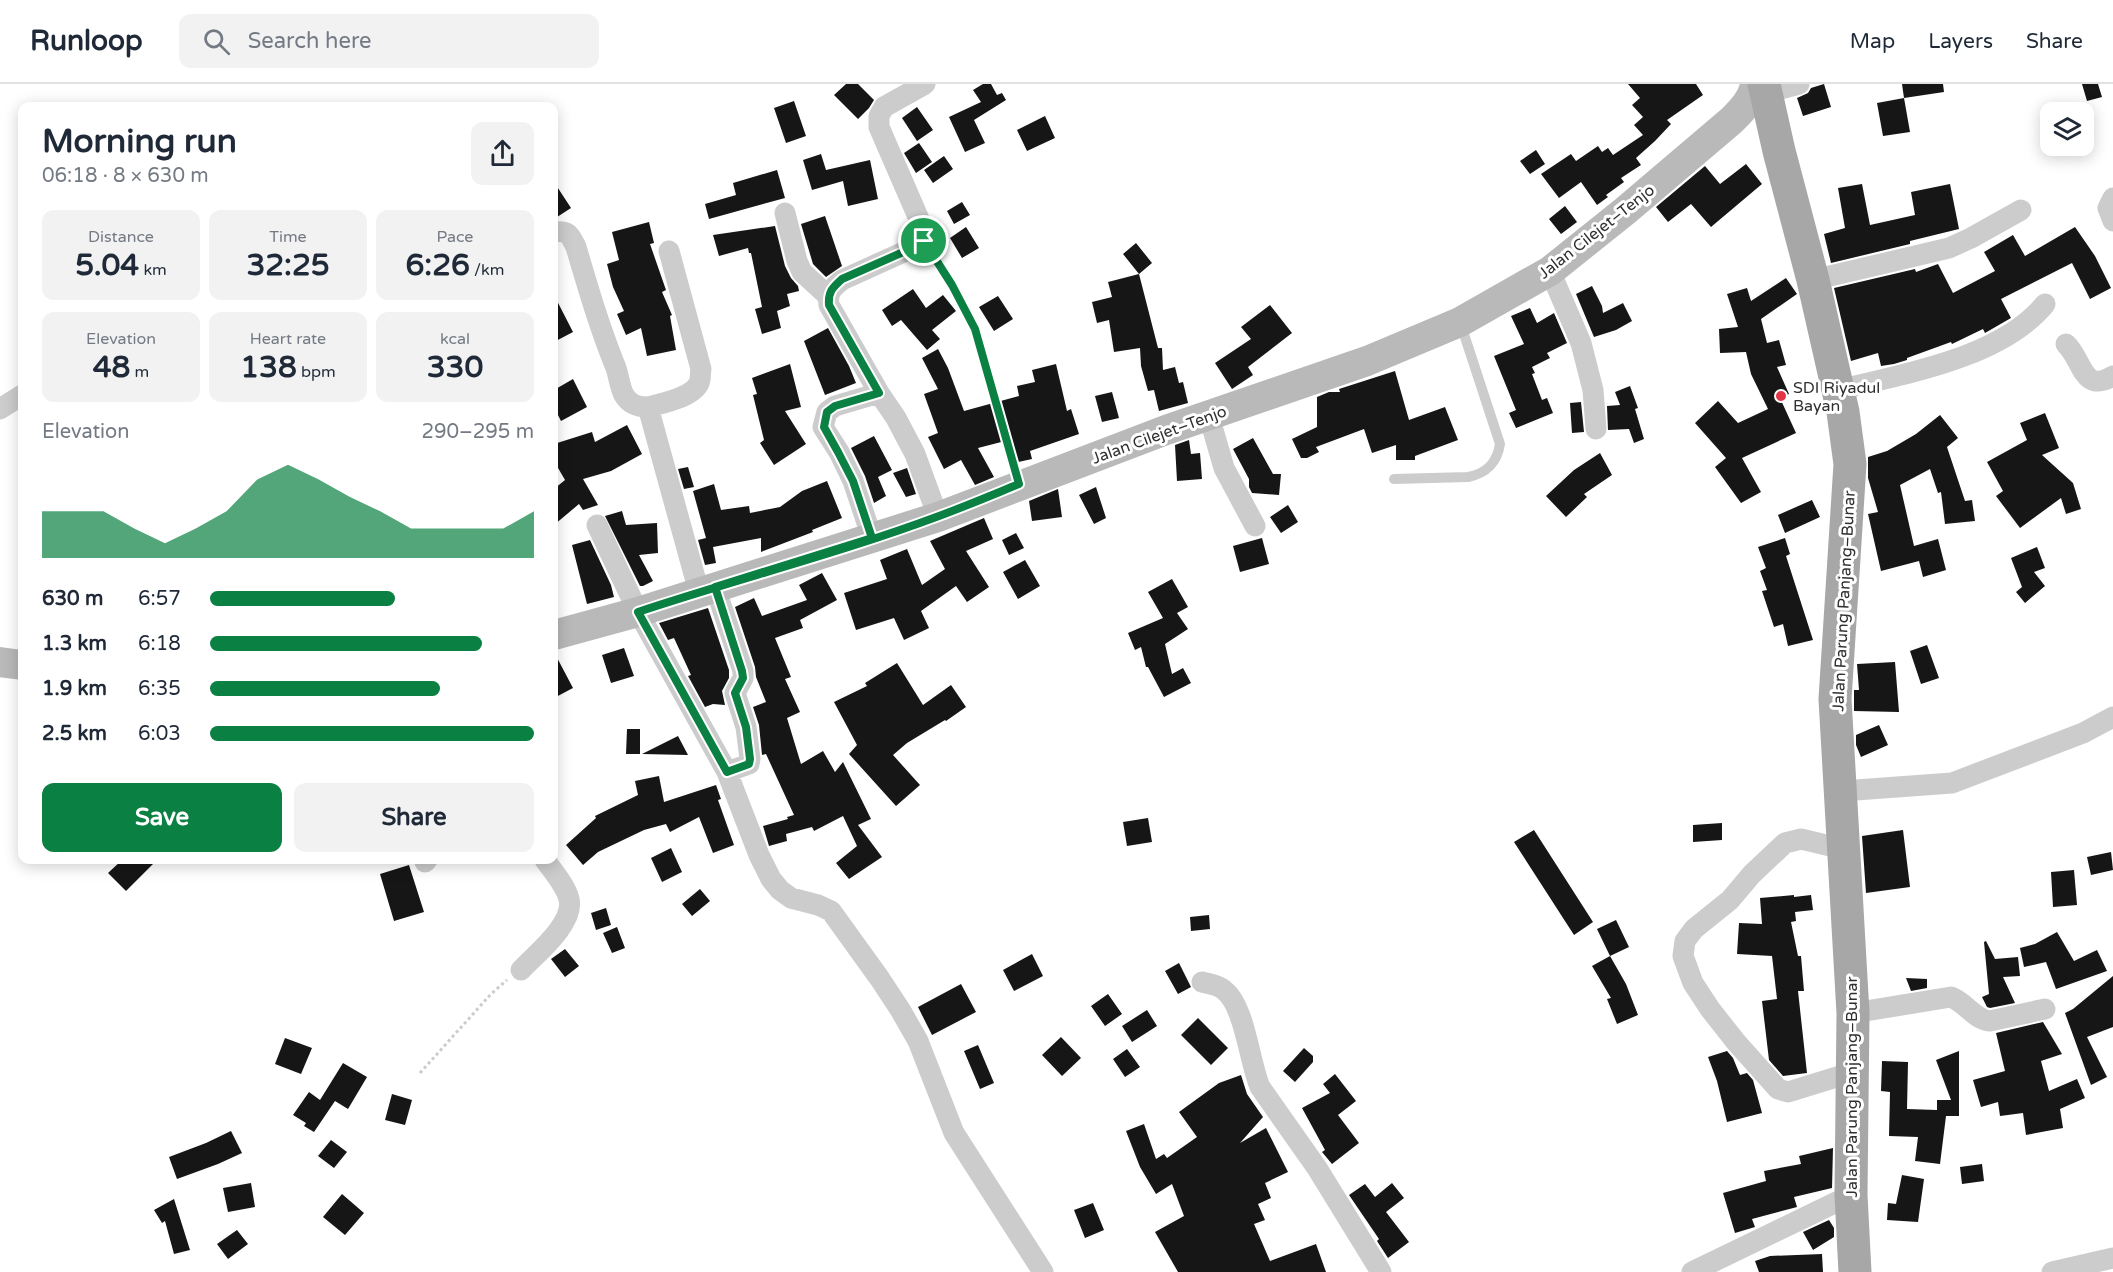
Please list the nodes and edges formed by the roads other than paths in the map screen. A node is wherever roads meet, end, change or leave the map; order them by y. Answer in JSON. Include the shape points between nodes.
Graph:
{"nodes":[{"id":1,"x":925,"y":84,"type":"edge"},
{"id":2,"x":1798,"y":84,"type":"edge"},
{"id":3,"x":1762,"y":87,"type":"edge"},
{"id":4,"x":1714,"y":135,"type":"junction"},
{"id":5,"x":1779,"y":151,"type":"junction"},
{"id":6,"x":2113,"y":198,"type":"edge"},
{"id":7,"x":2021,"y":210,"type":"dead end"},
{"id":8,"x":785,"y":213,"type":"dead end"},
{"id":9,"x":2113,"y":221,"type":"edge"},
{"id":10,"x":558,"y":232,"type":"edge"},
{"id":11,"x":669,"y":251,"type":"dead end"},
{"id":12,"x":1550,"y":271,"type":"junction"},
{"id":13,"x":1813,"y":280,"type":"junction"},
{"id":14,"x":828,"y":296,"type":"junction"},
{"id":15,"x":2045,"y":303,"type":"dead end"},
{"id":16,"x":1460,"y":322,"type":"junction"},
{"id":17,"x":2066,"y":344,"type":"dead end"},
{"id":18,"x":2113,"y":376,"type":"edge"},
{"id":19,"x":1838,"y":390,"type":"junction"},
{"id":20,"x":879,"y":393,"type":"junction"},
{"id":21,"x":18,"y":398,"type":"edge"},
{"id":22,"x":648,"y":407,"type":"junction"},
{"id":23,"x":0,"y":409,"type":"edge"},
{"id":24,"x":1209,"y":416,"type":"junction"},
{"id":25,"x":1596,"y":429,"type":"dead end"},
{"id":26,"x":1394,"y":479,"type":"dead end"},
{"id":27,"x":938,"y":517,"type":"junction"},
{"id":28,"x":597,"y":525,"type":"dead end"},
{"id":29,"x":1255,"y":526,"type":"dead end"},
{"id":30,"x":872,"y":538,"type":"junction"},
{"id":31,"x":707,"y":589,"type":"junction"},
{"id":32,"x":638,"y":612,"type":"junction"},
{"id":33,"x":558,"y":634,"type":"edge"},
{"id":34,"x":0,"y":662,"type":"edge"},
{"id":35,"x":18,"y":664,"type":"edge"},
{"id":36,"x":2113,"y":717,"type":"edge"},
{"id":37,"x":727,"y":772,"type":"junction"},
{"id":38,"x":1842,"y":791,"type":"junction"},
{"id":39,"x":1843,"y":849,"type":"junction"},
{"id":40,"x":547,"y":864,"type":"edge"},
{"id":41,"x":521,"y":970,"type":"road end"},
{"id":42,"x":1202,"y":982,"type":"dead end"},
{"id":43,"x":2044,"y":1009,"type":"dead end"},
{"id":44,"x":1853,"y":1013,"type":"junction"},
{"id":45,"x":1853,"y":1072,"type":"junction"},
{"id":46,"x":1851,"y":1195,"type":"junction"},
{"id":47,"x":2113,"y":1258,"type":"edge"},
{"id":48,"x":1043,"y":1272,"type":"edge"},
{"id":49,"x":1380,"y":1272,"type":"edge"},
{"id":50,"x":1692,"y":1272,"type":"edge"},
{"id":51,"x":1855,"y":1272,"type":"edge"},
{"id":52,"x":2052,"y":1272,"type":"edge"}],
"edges":[{"from":1,"to":14,"type":"street","via":[[884,107],[879,116],[879,127],[925,233],[924,241],[842,279]]},
{"from":2,"to":3,"type":"street"},
{"from":3,"to":4,"type":"main road","name":"Jalan Cilejet–Tenjo","via":[[1755,89],[1746,106]]},
{"from":3,"to":5,"type":"main road","name":"Jalan Parung Panjang–Bunar"},
{"from":4,"to":5,"type":"main road","name":"Jalan Cilejet–Tenjo","via":[[1746,124],[1759,127]]},
{"from":4,"to":12,"type":"main road","name":"Jalan Cilejet–Tenjo"},
{"from":5,"to":13,"type":"main road","name":"Jalan Parung Panjang–Bunar"},
{"from":6,"to":9,"type":"street","via":[[2108,208]]},
{"from":7,"to":13,"type":"street","via":[[1949,248]]},
{"from":8,"to":14,"type":"street","via":[[802,272]]},
{"from":10,"to":22,"type":"street","via":[[569,235],[576,248],[623,394],[631,403]]},
{"from":11,"to":22,"type":"street","via":[[701,369],[699,383],[692,392]]},
{"from":12,"to":16,"type":"main road","name":"Jalan Cilejet–Tenjo"},
{"from":12,"to":25,"type":"street","via":[[1581,343],[1593,390]]},
{"from":13,"to":19,"type":"main road","name":"Jalan Parung Panjang–Bunar"},
{"from":14,"to":20,"type":"street","via":[[829,305]]},
{"from":15,"to":19,"type":"street","via":[[2035,316],[2009,335],[1982,347],[1935,366]]},
{"from":16,"to":24,"type":"main road","name":"Jalan Cilejet–Tenjo","via":[[1366,361]]},
{"from":16,"to":26,"type":"lane","via":[[1500,444],[1496,460],[1478,475],[1468,477]]},
{"from":17,"to":18,"type":"street","via":[[2092,381]]},
{"from":19,"to":38,"type":"main road","name":"Jalan Parung Panjang–Bunar","via":[[1850,464],[1835,699]]},
{"from":20,"to":27,"type":"street","via":[[915,454]]},
{"from":20,"to":30,"type":"street","via":[[835,406],[827,412],[824,427],[853,481]]},
{"from":21,"to":23,"type":"street"},
{"from":22,"to":31,"type":"street"},
{"from":24,"to":27,"type":"main road","name":"Jalan Cilejet–Tenjo"},
{"from":24,"to":29,"type":"street","via":[[1224,468]]},
{"from":27,"to":30,"type":"main road","name":"Jalan Cilejet–Tenjo"},
{"from":28,"to":32,"type":"street"},
{"from":30,"to":31,"type":"main road","name":"Jalan Cilejet–Tenjo"},
{"from":31,"to":32,"type":"main road","name":"Jalan Cilejet–Tenjo"},
{"from":31,"to":37,"type":"street","via":[[743,678],[735,693],[746,727],[750,759],[746,766]]},
{"from":32,"to":33,"type":"main road","name":"Jalan Cilejet–Tenjo"},
{"from":32,"to":37,"type":"street"},
{"from":34,"to":35,"type":"main road"},
{"from":36,"to":38,"type":"street","via":[[2083,733],[1952,783]]},
{"from":37,"to":48,"type":"street","via":[[771,879],[791,898],[831,911],[866,959],[918,1041],[954,1133]]},
{"from":38,"to":39,"type":"main road","name":"Jalan Parung Panjang–Bunar"},
{"from":39,"to":44,"type":"main road","name":"Jalan Parung Panjang–Bunar"},
{"from":39,"to":45,"type":"street","via":[[1801,839],[1785,843],[1730,900],[1694,929],[1684,941],[1683,956],[1693,983],[1710,1009],[1778,1089],[1788,1092]]},
{"from":40,"to":41,"type":"street","via":[[569,900],[568,914],[562,927]]},
{"from":42,"to":49,"type":"street","via":[[1224,989],[1234,1003],[1260,1087],[1317,1168]]},
{"from":43,"to":44,"type":"street","via":[[1984,1021],[1951,997]]},
{"from":44,"to":45,"type":"main road","name":"Jalan Parung Panjang–Bunar"},
{"from":45,"to":46,"type":"main road","name":"Jalan Parung Panjang–Bunar"},
{"from":46,"to":50,"type":"street"},
{"from":46,"to":51,"type":"main road","name":"Jalan Parung Panjang–Bunar"},
{"from":47,"to":52,"type":"street"}]}
